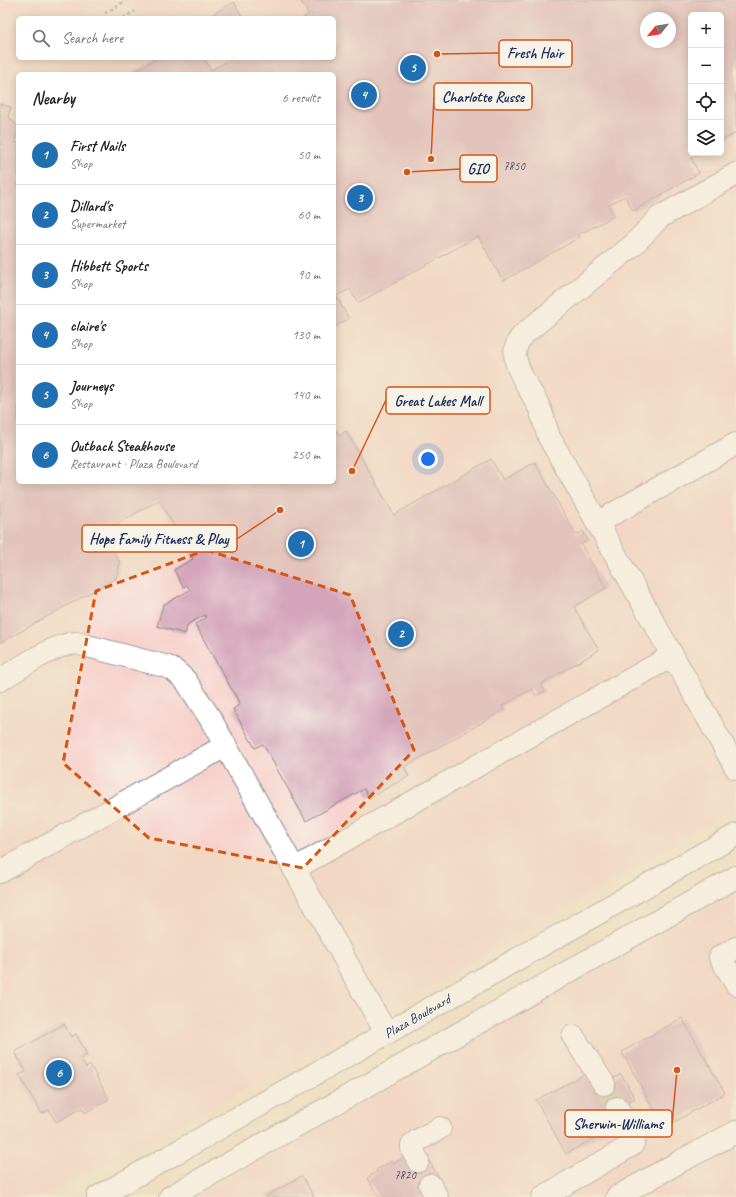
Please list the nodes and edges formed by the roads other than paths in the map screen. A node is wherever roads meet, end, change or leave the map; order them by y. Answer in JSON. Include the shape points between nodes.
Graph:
{"nodes":[{"id":1,"x":736,"y":174,"type":"edge"},
{"id":2,"x":736,"y":444,"type":"edge"},
{"id":3,"x":597,"y":523,"type":"junction"},
{"id":4,"x":672,"y":656,"type":"junction"},
{"id":5,"x":0,"y":680,"type":"edge"},
{"id":6,"x":225,"y":746,"type":"junction"},
{"id":7,"x":736,"y":768,"type":"edge"},
{"id":8,"x":736,"y":835,"type":"edge"},
{"id":9,"x":294,"y":869,"type":"junction"},
{"id":10,"x":0,"y":872,"type":"edge"},
{"id":11,"x":736,"y":877,"type":"edge"},
{"id":12,"x":736,"y":948,"type":"edge"},
{"id":13,"x":736,"y":984,"type":"edge"},
{"id":14,"x":386,"y":1033,"type":"junction"},
{"id":15,"x":573,"y":1036,"type":"dead end"},
{"id":16,"x":604,"y":1084,"type":"tunnel mouth"},
{"id":17,"x":617,"y":1108,"type":"tunnel mouth"},
{"id":18,"x":440,"y":1128,"type":"dead end"},
{"id":19,"x":736,"y":1132,"type":"edge"},
{"id":20,"x":418,"y":1161,"type":"dead end"},
{"id":21,"x":98,"y":1197,"type":"edge"},
{"id":22,"x":170,"y":1197,"type":"edge"},
{"id":23,"x":543,"y":1197,"type":"edge"},
{"id":24,"x":617,"y":1197,"type":"edge"}],
"edges":[{"from":1,"to":3,"type":"street","via":[[660,217],[632,246],[525,333],[515,346],[518,367],[543,416],[549,437]]},
{"from":2,"to":3,"type":"street"},
{"from":3,"to":4,"type":"street"},
{"from":4,"to":7,"type":"street"},
{"from":4,"to":9,"type":"street"},
{"from":5,"to":6,"type":"street","via":[[54,649],[70,643],[168,668],[186,681]]},
{"from":6,"to":9,"type":"street"},
{"from":6,"to":10,"type":"street"},
{"from":8,"to":14,"type":"street","name":"Plaza Boulevard"},
{"from":9,"to":14,"type":"street"},
{"from":11,"to":22,"type":"street"},
{"from":12,"to":13,"type":"street","via":[[720,957]]},
{"from":14,"to":21,"type":"street","name":"Plaza Boulevard"},
{"from":15,"to":16,"type":"street"},
{"from":17,"to":23,"type":"street","via":[[632,1135],[632,1145]]},
{"from":18,"to":20,"type":"street","via":[[412,1145]]},
{"from":19,"to":24,"type":"street"}]}
